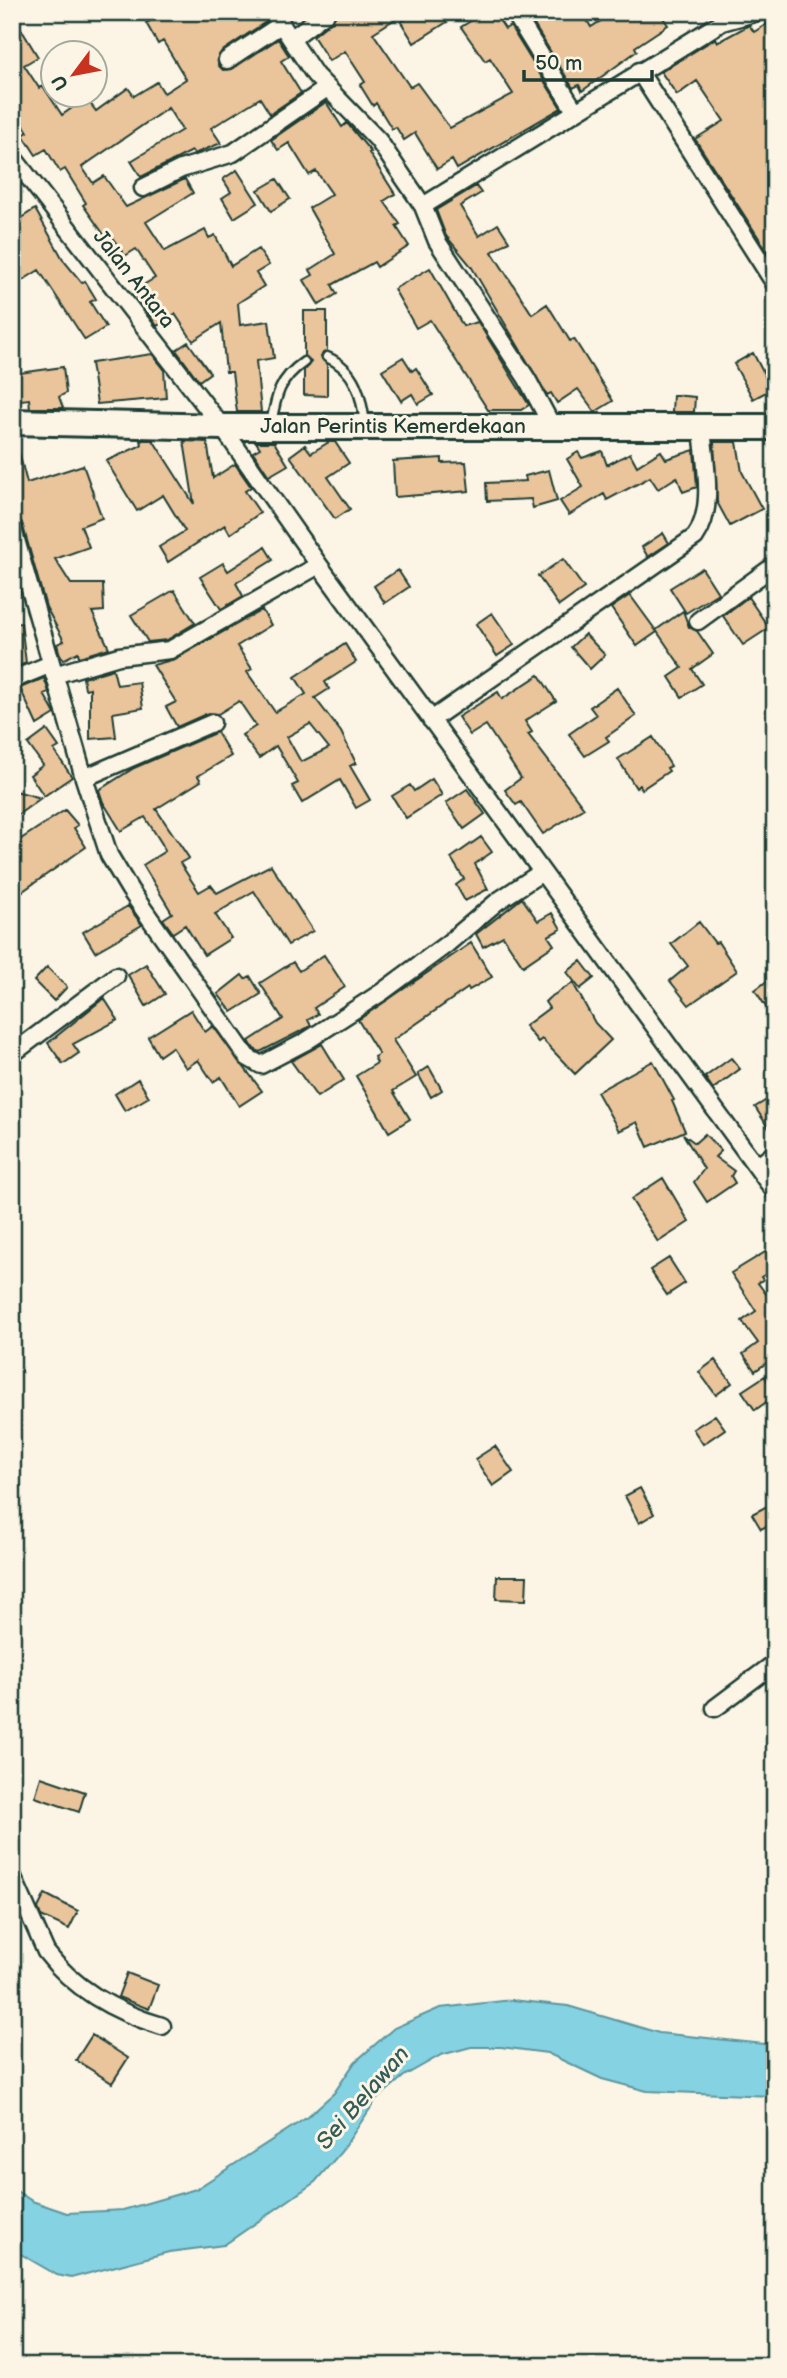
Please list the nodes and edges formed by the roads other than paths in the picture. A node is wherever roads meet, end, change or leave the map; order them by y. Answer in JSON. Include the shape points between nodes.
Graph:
{"nodes":[{"id":1,"x":327,"y":12,"type":"edge"},
{"id":2,"x":514,"y":12,"type":"edge"},
{"id":3,"x":758,"y":12,"type":"edge"},
{"id":4,"x":278,"y":18,"type":"edge"},
{"id":5,"x":291,"y":39,"type":"junction"},
{"id":6,"x":227,"y":60,"type":"dead end"},
{"id":7,"x":639,"y":71,"type":"junction"},
{"id":8,"x":327,"y":88,"type":"junction"},
{"id":9,"x":575,"y":111,"type":"junction"},
{"id":10,"x":12,"y":156,"type":"edge"},
{"id":11,"x":143,"y":188,"type":"dead end"},
{"id":12,"x":423,"y":206,"type":"junction"},
{"id":13,"x":775,"y":284,"type":"edge"},
{"id":14,"x":327,"y":357,"type":"dead end"},
{"id":15,"x":304,"y":362,"type":"dead end"},
{"id":16,"x":12,"y":422,"type":"edge"},
{"id":17,"x":552,"y":425,"type":"junction"},
{"id":18,"x":365,"y":426,"type":"junction"},
{"id":19,"x":222,"y":427,"type":"junction"},
{"id":20,"x":270,"y":427,"type":"junction"},
{"id":21,"x":702,"y":427,"type":"junction"},
{"id":22,"x":775,"y":427,"type":"edge"},
{"id":23,"x":12,"y":526,"type":"edge"},
{"id":24,"x":319,"y":565,"type":"junction"},
{"id":25,"x":775,"y":565,"type":"edge"},
{"id":26,"x":698,"y":621,"type":"dead end"},
{"id":27,"x":53,"y":670,"type":"junction"},
{"id":28,"x":12,"y":680,"type":"edge"},
{"id":29,"x":431,"y":720,"type":"junction"},
{"id":30,"x":212,"y":723,"type":"dead end"},
{"id":31,"x":84,"y":778,"type":"junction"},
{"id":32,"x":542,"y":872,"type":"junction"},
{"id":33,"x":116,"y":976,"type":"dead end"},
{"id":34,"x":12,"y":1054,"type":"edge"},
{"id":35,"x":775,"y":1153,"type":"edge"},
{"id":36,"x":757,"y":1167,"type":"junction"},
{"id":37,"x":775,"y":1192,"type":"edge"},
{"id":38,"x":775,"y":1663,"type":"edge"},
{"id":39,"x":715,"y":1708,"type":"dead end"},
{"id":40,"x":12,"y":1875,"type":"edge"},
{"id":41,"x":162,"y":2026,"type":"dead end"}],
"edges":[{"from":1,"to":5,"type":"street"},
{"from":2,"to":9,"type":"street"},
{"from":3,"to":7,"type":"street","via":[[722,22]]},
{"from":4,"to":5,"type":"street"},
{"from":4,"to":6,"type":"street"},
{"from":5,"to":8,"type":"street"},
{"from":7,"to":9,"type":"street"},
{"from":7,"to":13,"type":"street"},
{"from":8,"to":11,"type":"street","via":[[233,153],[181,169]]},
{"from":8,"to":12,"type":"street","via":[[378,140]]},
{"from":9,"to":12,"type":"street"},
{"from":10,"to":19,"type":"street","name":"Jalan Antara"},
{"from":12,"to":17,"type":"street","via":[[438,241]]},
{"from":14,"to":18,"type":"lane","via":[[352,376]]},
{"from":15,"to":20,"type":"lane","via":[[283,378]]},
{"from":16,"to":19,"type":"main road","name":"Jalan Perintis Kemerdekaan"},
{"from":17,"to":18,"type":"main road","name":"Jalan Perintis Kemerdekaan"},
{"from":17,"to":21,"type":"main road","name":"Jalan Perintis Kemerdekaan"},
{"from":18,"to":20,"type":"main road","name":"Jalan Perintis Kemerdekaan"},
{"from":19,"to":20,"type":"main road","name":"Jalan Perintis Kemerdekaan"},
{"from":19,"to":24,"type":"street","name":"Jalan Antara"},
{"from":21,"to":22,"type":"main road","name":"Jalan Perintis Kemerdekaan"},
{"from":21,"to":29,"type":"street","via":[[706,507],[704,525],[695,537]]},
{"from":23,"to":27,"type":"street"},
{"from":24,"to":27,"type":"street","via":[[170,650]]},
{"from":24,"to":29,"type":"street","name":"Jalan Antara"},
{"from":25,"to":26,"type":"street"},
{"from":27,"to":28,"type":"street"},
{"from":27,"to":31,"type":"street"},
{"from":29,"to":32,"type":"street","name":"Jalan Antara"},
{"from":30,"to":31,"type":"street"},
{"from":31,"to":32,"type":"street","via":[[118,872],[247,1057],[261,1065],[382,992]]},
{"from":32,"to":36,"type":"street","name":"Jalan Antara"},
{"from":33,"to":34,"type":"street"},
{"from":35,"to":36,"type":"street"},
{"from":36,"to":37,"type":"street","name":"Jalan Antara"},
{"from":38,"to":39,"type":"street"},
{"from":40,"to":41,"type":"street","via":[[54,1963],[115,2009]]}]}
